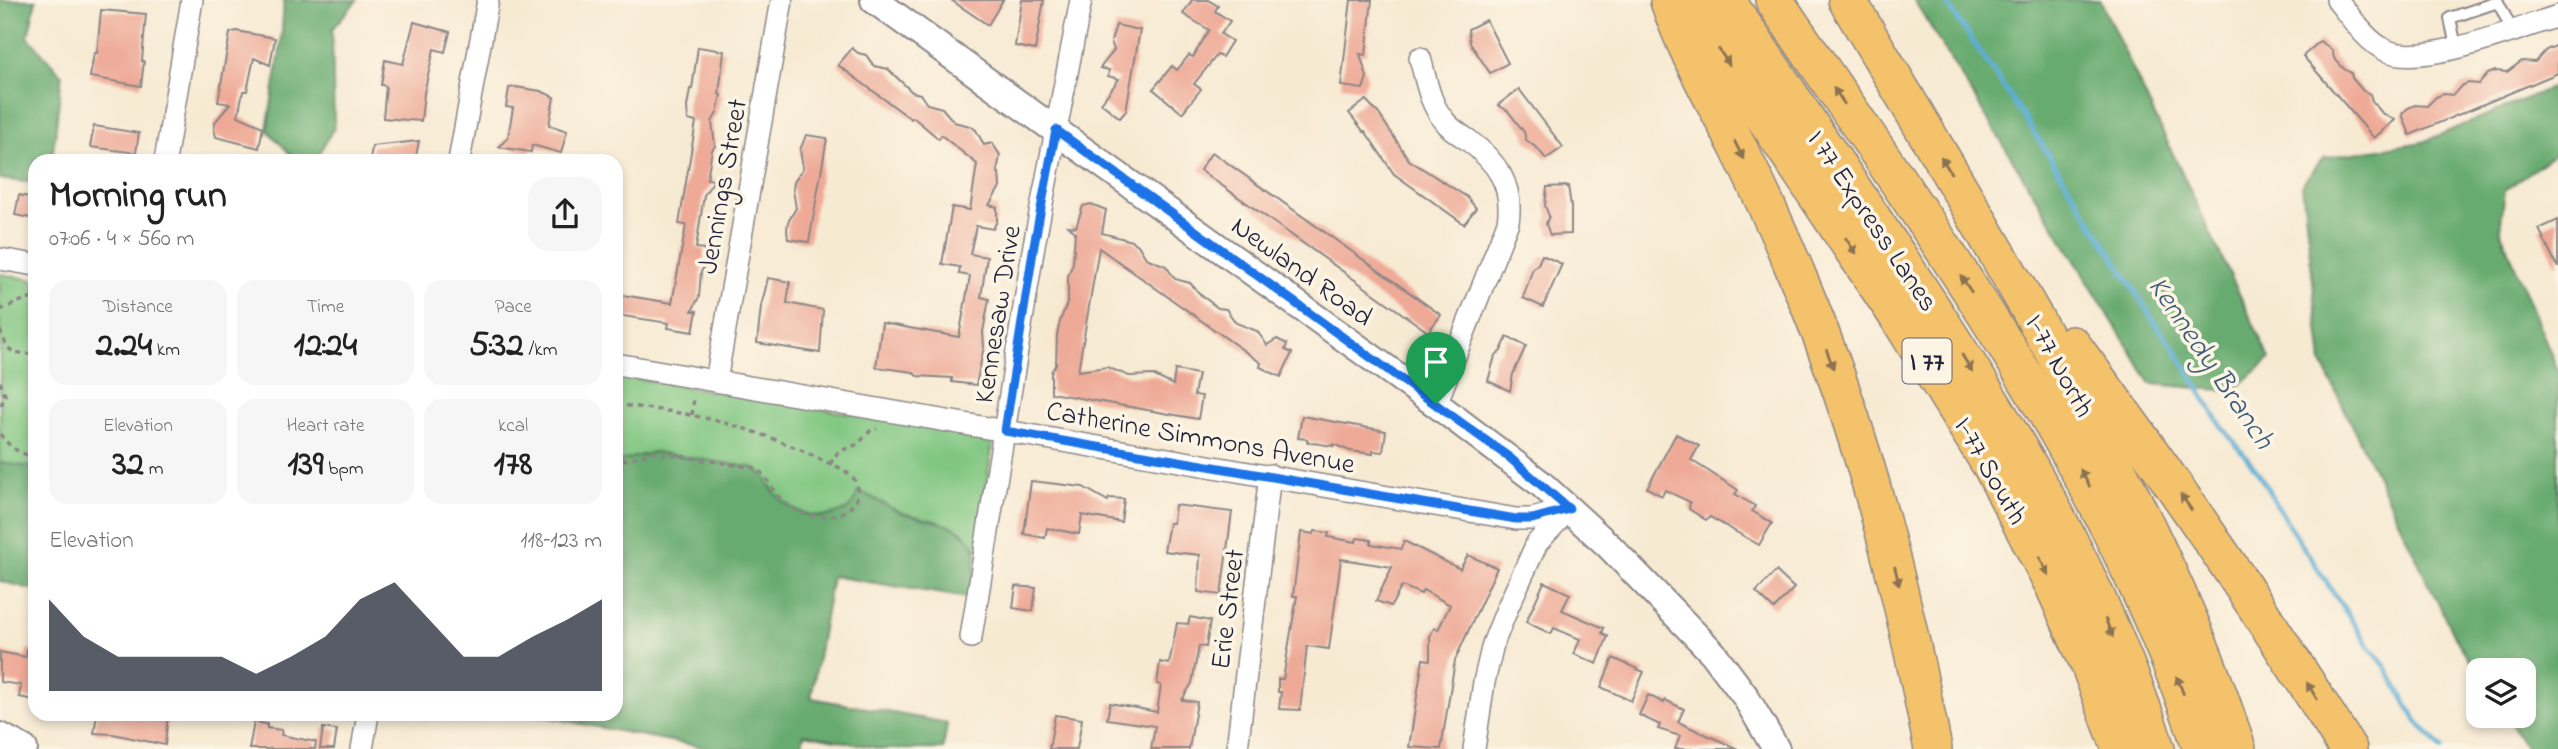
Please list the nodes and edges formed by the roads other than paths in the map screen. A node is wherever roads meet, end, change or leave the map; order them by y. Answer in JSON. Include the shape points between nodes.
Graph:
{"nodes":[{"id":1,"x":192,"y":0,"type":"edge"},
{"id":2,"x":488,"y":0,"type":"edge"},
{"id":3,"x":782,"y":0,"type":"edge"},
{"id":4,"x":874,"y":0,"type":"edge"},
{"id":5,"x":1081,"y":0,"type":"edge"},
{"id":6,"x":1669,"y":0,"type":"edge"},
{"id":7,"x":1686,"y":0,"type":"edge"},
{"id":8,"x":1726,"y":0,"type":"edge"},
{"id":9,"x":1774,"y":0,"type":"edge"},
{"id":10,"x":1847,"y":0,"type":"edge"},
{"id":11,"x":2337,"y":0,"type":"edge"},
{"id":12,"x":2558,"y":16,"type":"edge"},
{"id":13,"x":2512,"y":30,"type":"junction"},
{"id":14,"x":2456,"y":47,"type":"junction"},
{"id":15,"x":1420,"y":58,"type":"dead end"},
{"id":16,"x":1056,"y":130,"type":"junction"},
{"id":17,"x":166,"y":154,"type":"edge"},
{"id":18,"x":460,"y":154,"type":"edge"},
{"id":19,"x":1982,"y":223,"type":"junction"},
{"id":20,"x":0,"y":259,"type":"edge"},
{"id":21,"x":28,"y":264,"type":"edge"},
{"id":22,"x":623,"y":365,"type":"edge"},
{"id":23,"x":716,"y":381,"type":"junction"},
{"id":24,"x":1436,"y":404,"type":"junction"},
{"id":25,"x":1005,"y":431,"type":"junction"},
{"id":26,"x":1270,"y":475,"type":"junction"},
{"id":27,"x":1569,"y":509,"type":"junction"},
{"id":28,"x":971,"y":637,"type":"dead end"},
{"id":29,"x":367,"y":721,"type":"edge"},
{"id":30,"x":0,"y":736,"type":"edge"},
{"id":31,"x":24,"y":749,"type":"edge"},
{"id":32,"x":362,"y":749,"type":"edge"},
{"id":33,"x":1237,"y":749,"type":"edge"},
{"id":34,"x":1474,"y":749,"type":"edge"},
{"id":35,"x":1776,"y":749,"type":"edge"},
{"id":36,"x":1933,"y":749,"type":"edge"},
{"id":37,"x":2121,"y":749,"type":"edge"},
{"id":38,"x":2156,"y":749,"type":"edge"},
{"id":39,"x":2203,"y":749,"type":"edge"},
{"id":40,"x":2237,"y":749,"type":"edge"},
{"id":41,"x":2348,"y":749,"type":"edge"}],
"edges":[{"from":1,"to":17,"type":"street"},
{"from":2,"to":18,"type":"street"},
{"from":3,"to":23,"type":"street","name":"Jennings Street"},
{"from":4,"to":16,"type":"street","name":"Newland Road"},
{"from":5,"to":16,"type":"street","name":"Kennesaw Drive"},
{"from":6,"to":36,"type":"highway","one_way":true,"via":[[1680,35],[1783,243],[1850,414],[1906,614]]},
{"from":7,"to":37,"type":"highway","name":"I-77 South","number":"I 77","one_way":true,"via":[[1901,321],[1992,467],[2054,586]]},
{"from":8,"to":38,"type":"highway","name":"I 77 Express Lanes","number":"I 77","one_way":true,"via":[[1929,303],[2021,450],[2102,611]]},
{"from":39,"to":9,"type":"highway","name":"I 77 Express Lanes","one_way":true,"via":[[2143,594],[2063,439],[1987,315]]},
{"from":19,"to":10,"type":"highway","name":"I-77 North","one_way":true},
{"from":11,"to":14,"type":"street","via":[[2386,51],[2411,55]]},
{"from":12,"to":13,"type":"street"},
{"from":13,"to":14,"type":"street"},
{"from":13,"to":14,"type":"lane","via":[[2498,2],[2450,18]]},
{"from":15,"to":24,"type":"street","via":[[1434,105],[1449,126],[1497,167],[1510,202],[1508,222]]},
{"from":16,"to":24,"type":"street","name":"Newland Road"},
{"from":16,"to":25,"type":"street","name":"Kennesaw Drive"},
{"from":19,"to":40,"type":"highway","name":"I-77 North","via":[[2153,538],[2211,671]]},
{"from":41,"to":19,"type":"highway","one_way":true,"via":[[2140,435]]},
{"from":20,"to":21,"type":"street"},
{"from":22,"to":23,"type":"street","name":"Catherine Simmons Avenue"},
{"from":23,"to":25,"type":"street","name":"Catherine Simmons Avenue"},
{"from":24,"to":27,"type":"street","name":"Newland Road"},
{"from":25,"to":26,"type":"street","name":"Catherine Simmons Avenue"},
{"from":25,"to":28,"type":"street","name":"Kennesaw Drive"},
{"from":26,"to":27,"type":"street","name":"Catherine Simmons Avenue","via":[[1516,519]]},
{"from":26,"to":33,"type":"street","name":"Erie Street"},
{"from":27,"to":34,"type":"street","via":[[1537,543],[1493,644]]},
{"from":27,"to":35,"type":"street","name":"Newland Road","via":[[1713,653]]},
{"from":29,"to":32,"type":"street"},
{"from":30,"to":31,"type":"street"}]}
